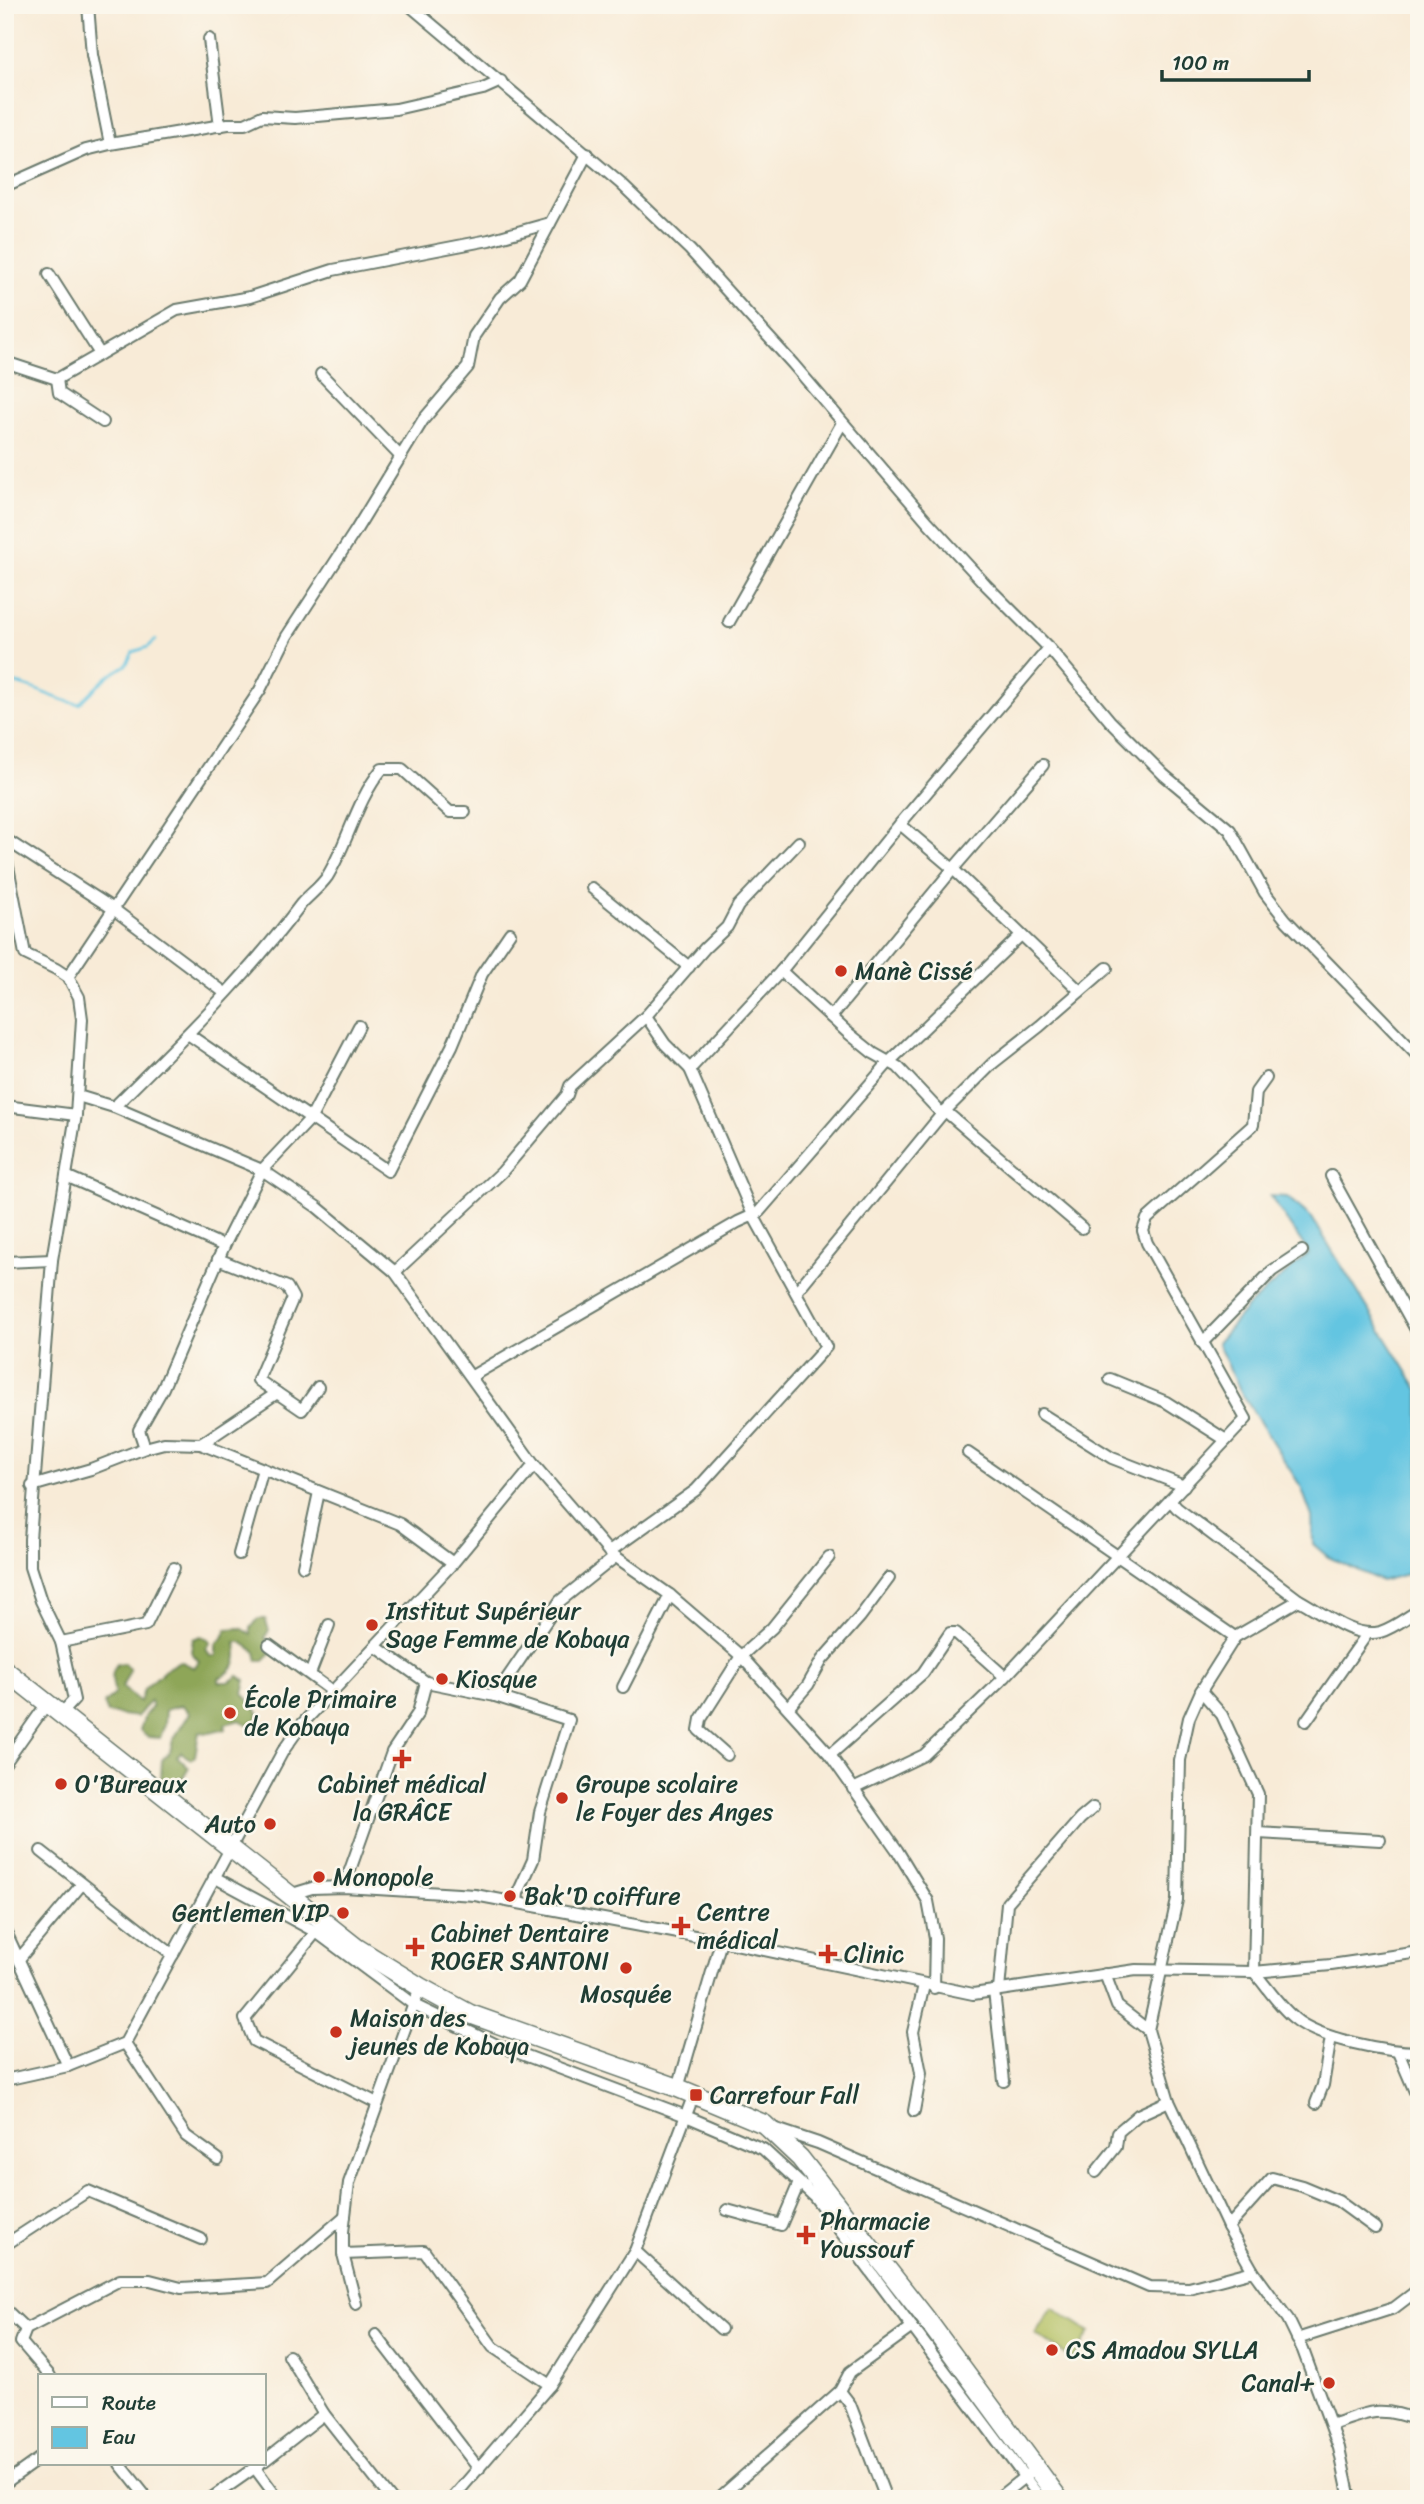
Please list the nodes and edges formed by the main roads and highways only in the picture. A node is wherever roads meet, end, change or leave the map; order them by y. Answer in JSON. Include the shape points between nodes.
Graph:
{"nodes":[{"id":1,"x":5,"y":1670,"type":"edge"},
{"id":2,"x":1059,"y":2499,"type":"edge"}],
"edges":[{"from":1,"to":2,"type":"main road","via":[[357,1948],[420,1987],[470,2014],[686,2091],[764,2124],[800,2158],[819,2193],[925,2317],[1030,2472]]}]}
